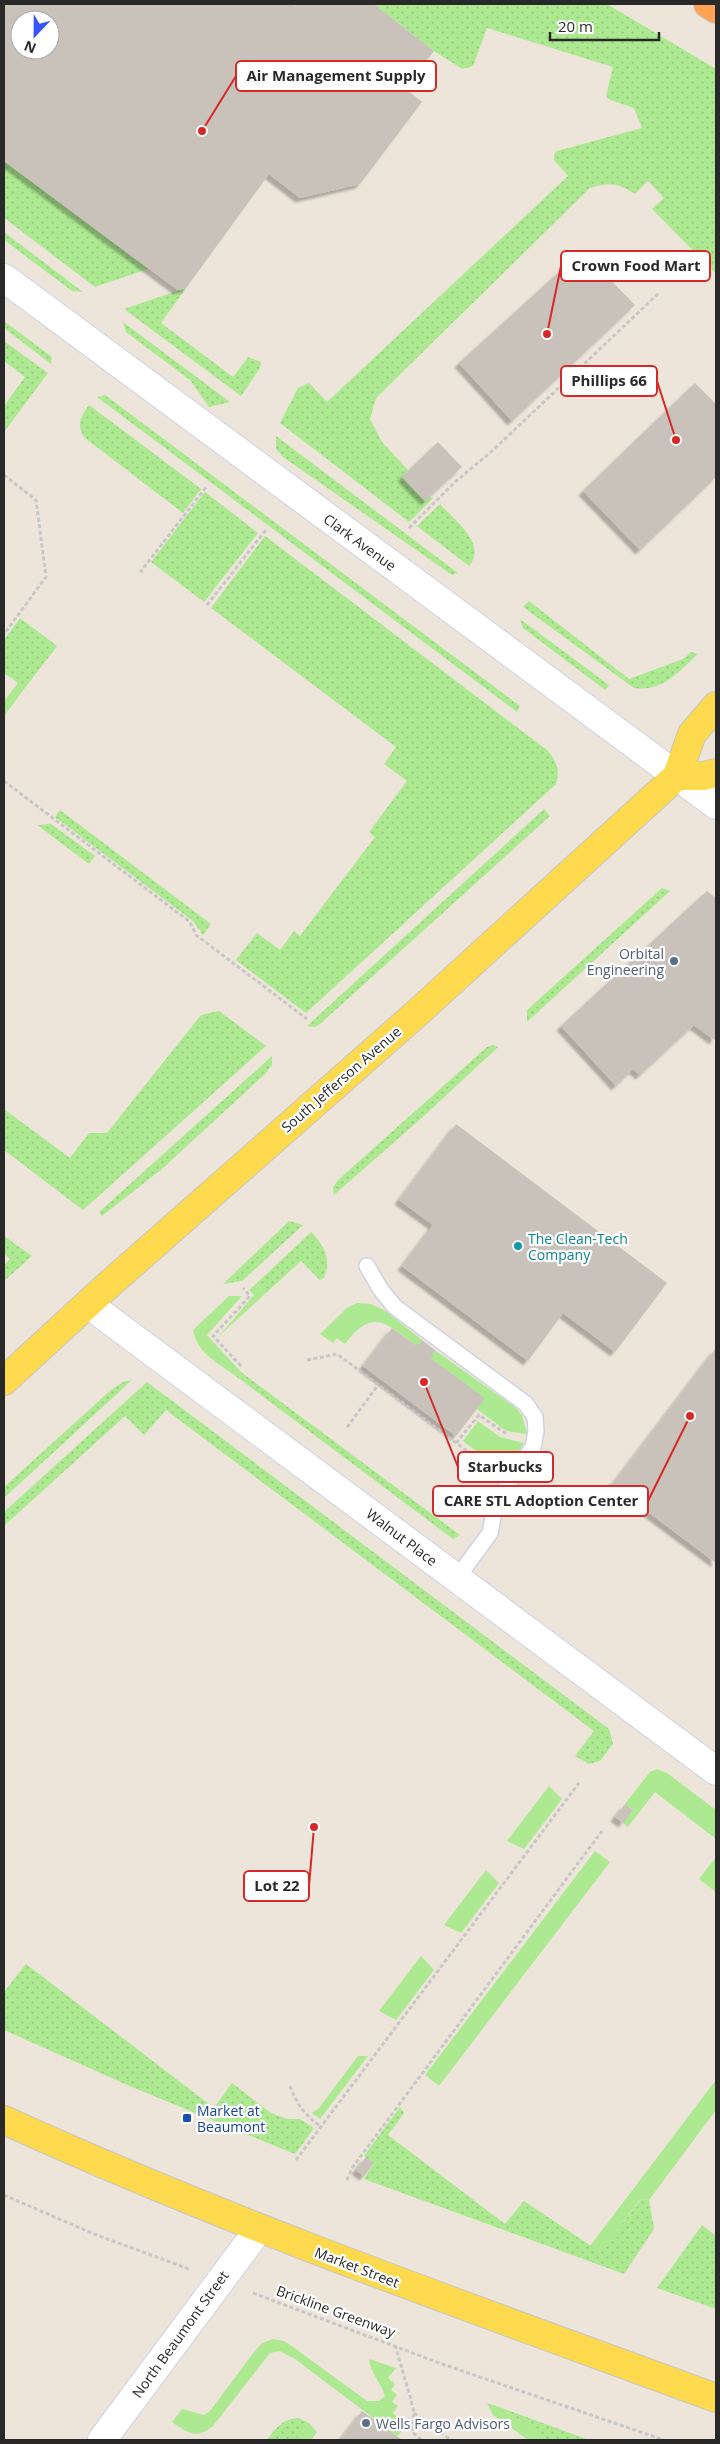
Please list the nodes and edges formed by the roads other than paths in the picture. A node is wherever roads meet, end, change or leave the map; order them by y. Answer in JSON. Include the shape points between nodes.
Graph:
{"nodes":[{"id":1,"x":708,"y":4,"type":"edge"},
{"id":2,"x":716,"y":9,"type":"edge"},
{"id":3,"x":4,"y":278,"type":"edge"},
{"id":4,"x":716,"y":706,"type":"edge"},
{"id":5,"x":716,"y":773,"type":"edge"},
{"id":6,"x":677,"y":776,"type":"junction"},
{"id":7,"x":716,"y":806,"type":"edge"},
{"id":8,"x":367,"y":1266,"type":"dead end"},
{"id":9,"x":88,"y":1304,"type":"junction"},
{"id":10,"x":4,"y":1381,"type":"edge"},
{"id":11,"x":457,"y":1578,"type":"junction"},
{"id":12,"x":716,"y":1771,"type":"edge"},
{"id":13,"x":4,"y":2120,"type":"edge"},
{"id":14,"x":258,"y":2229,"type":"junction"},
{"id":15,"x":716,"y":2398,"type":"edge"},
{"id":16,"x":102,"y":2440,"type":"edge"}],
"edges":[{"from":1,"to":2,"type":"highway"},
{"from":3,"to":6,"type":"street","name":"Clark Avenue"},
{"from":4,"to":6,"type":"main road","name":"South Jefferson Avenue","via":[[692,734]]},
{"from":5,"to":6,"type":"main road"},
{"from":6,"to":7,"type":"street","name":"Clark Avenue"},
{"from":6,"to":9,"type":"main road","name":"South Jefferson Avenue","via":[[416,1014]]},
{"from":8,"to":11,"type":"lane","via":[[395,1307],[526,1404],[535,1417],[533,1447],[496,1502],[490,1533]]},
{"from":9,"to":10,"type":"main road","name":"South Jefferson Avenue"},
{"from":9,"to":11,"type":"street","name":"Walnut Place"},
{"from":11,"to":12,"type":"street","name":"Walnut Place"},
{"from":13,"to":14,"type":"main road","name":"Market Street","via":[[111,2169]]},
{"from":14,"to":15,"type":"main road","name":"Market Street"},
{"from":14,"to":16,"type":"street","name":"North Beaumont Street"}]}
